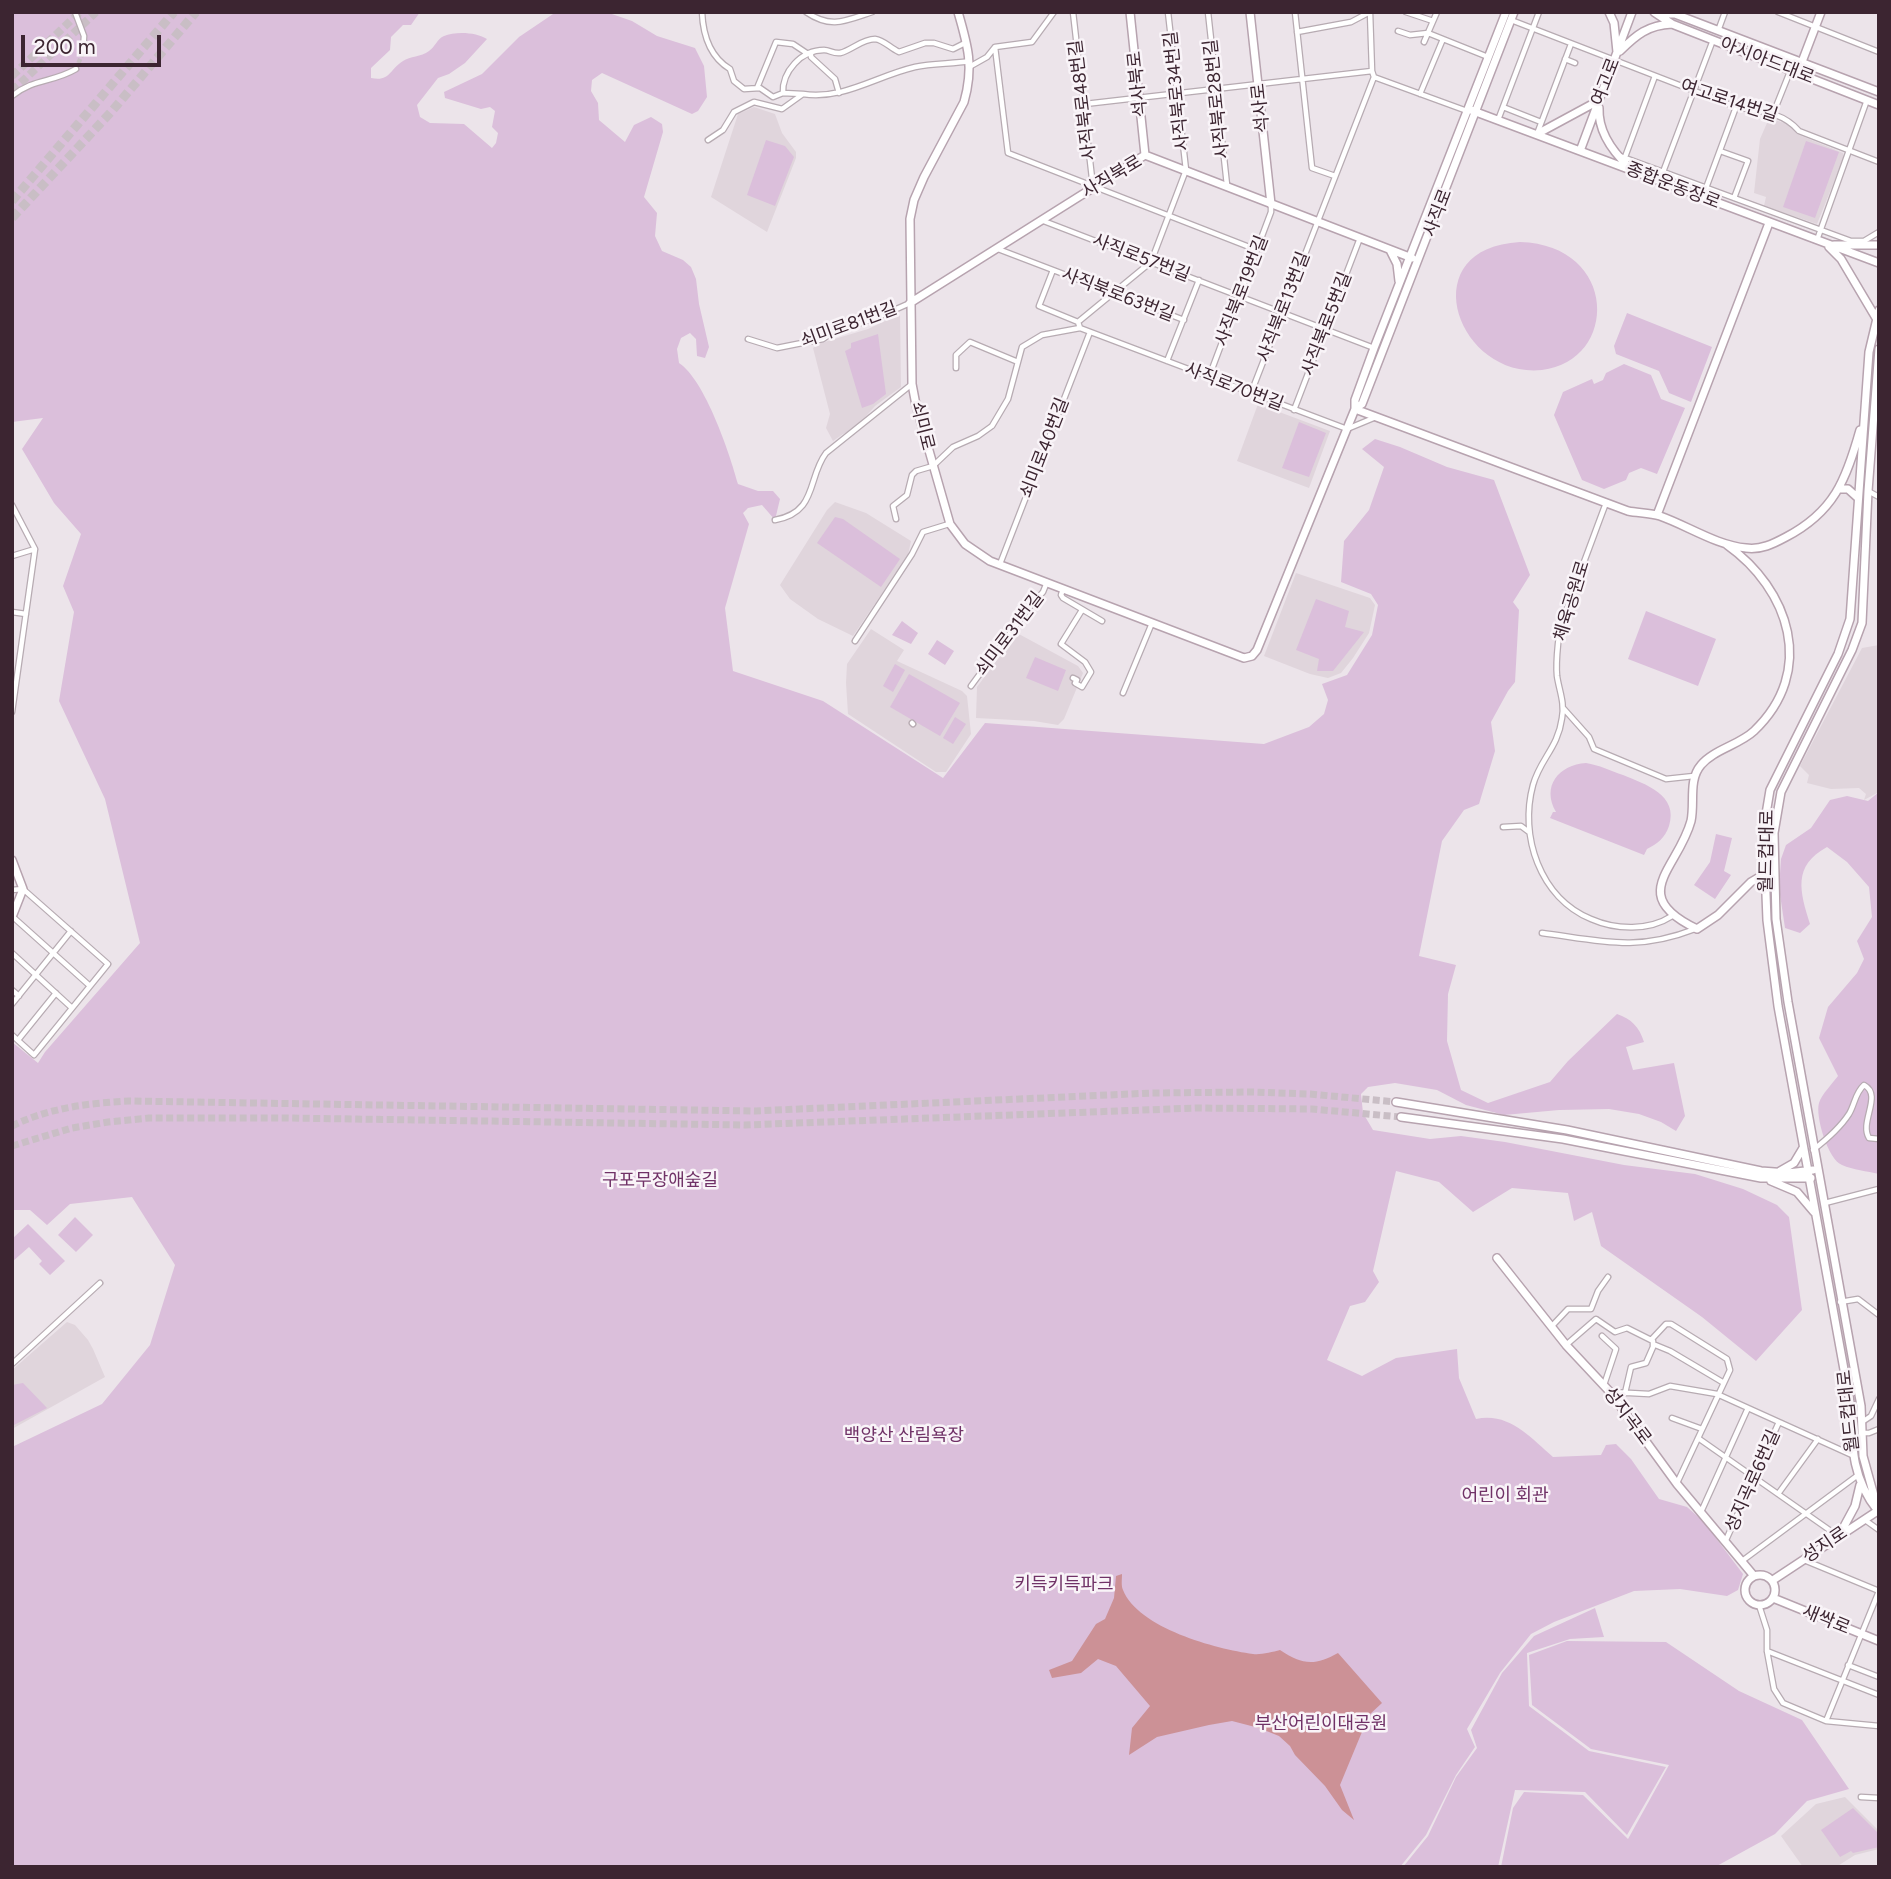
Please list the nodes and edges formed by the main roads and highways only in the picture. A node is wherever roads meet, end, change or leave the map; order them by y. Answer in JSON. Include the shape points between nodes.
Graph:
{"nodes":[{"id":1,"x":958,"y":12,"type":"edge"},
{"id":2,"x":1130,"y":12,"type":"edge"},
{"id":3,"x":1250,"y":12,"type":"edge"},
{"id":4,"x":1506,"y":12,"type":"edge"},
{"id":5,"x":1609,"y":12,"type":"edge"},
{"id":6,"x":1632,"y":12,"type":"edge"},
{"id":7,"x":1821,"y":12,"type":"edge"},
{"id":8,"x":1656,"y":13,"type":"edge"},
{"id":9,"x":1512,"y":16,"type":"edge"},
{"id":10,"x":1672,"y":24,"type":"junction"},
{"id":11,"x":1616,"y":57,"type":"junction"},
{"id":12,"x":1802,"y":63,"type":"junction"},
{"id":13,"x":1795,"y":71,"type":"junction"},
{"id":14,"x":1879,"y":92,"type":"edge"},
{"id":15,"x":1599,"y":101,"type":"junction"},
{"id":16,"x":1879,"y":105,"type":"edge"},
{"id":17,"x":1471,"y":110,"type":"junction"},
{"id":18,"x":1536,"y":134,"type":"junction"},
{"id":19,"x":1580,"y":151,"type":"junction"},
{"id":20,"x":1145,"y":155,"type":"junction"},
{"id":21,"x":1633,"y":170,"type":"junction"},
{"id":22,"x":1269,"y":187,"type":"junction"},
{"id":23,"x":1255,"y":197,"type":"junction"},
{"id":24,"x":1272,"y":204,"type":"junction"},
{"id":25,"x":1769,"y":223,"type":"junction"},
{"id":26,"x":1826,"y":244,"type":"junction"},
{"id":27,"x":1879,"y":245,"type":"edge"},
{"id":28,"x":1390,"y":249,"type":"junction"},
{"id":29,"x":1410,"y":257,"type":"junction"},
{"id":30,"x":1419,"y":261,"type":"junction"},
{"id":31,"x":1879,"y":263,"type":"edge"},
{"id":32,"x":1398,"y":288,"type":"junction"},
{"id":33,"x":910,"y":303,"type":"junction"},
{"id":34,"x":1879,"y":310,"type":"edge"},
{"id":35,"x":1876,"y":318,"type":"junction"},
{"id":36,"x":1879,"y":349,"type":"edge"},
{"id":37,"x":1355,"y":409,"type":"junction"},
{"id":38,"x":1864,"y":414,"type":"junction"},
{"id":39,"x":1838,"y":489,"type":"junction"},
{"id":40,"x":1858,"y":498,"type":"junction"},
{"id":41,"x":1657,"y":515,"type":"junction"},
{"id":42,"x":1720,"y":541,"type":"junction"},
{"id":43,"x":1244,"y":658,"type":"joint"},
{"id":44,"x":12,"y":860,"type":"edge"},
{"id":45,"x":1775,"y":870,"type":"junction"},
{"id":46,"x":1765,"y":873,"type":"junction"},
{"id":47,"x":13,"y":918,"type":"edge"},
{"id":48,"x":1396,"y":1101,"type":"tunnel mouth"},
{"id":49,"x":1401,"y":1117,"type":"tunnel mouth"},
{"id":50,"x":1803,"y":1148,"type":"junction"},
{"id":51,"x":1775,"y":1172,"type":"junction"},
{"id":52,"x":1813,"y":1174,"type":"junction"},
{"id":53,"x":1761,"y":1178,"type":"junction"},
{"id":54,"x":1817,"y":1218,"type":"junction"},
{"id":55,"x":1497,"y":1258,"type":"dead end"},
{"id":56,"x":1859,"y":1476,"type":"junction"},
{"id":57,"x":1876,"y":1489,"type":"edge"},
{"id":58,"x":1878,"y":1510,"type":"edge"},
{"id":59,"x":1839,"y":1536,"type":"junction"},
{"id":60,"x":1754,"y":1576,"type":"junction"},
{"id":61,"x":1773,"y":1580,"type":"junction"},
{"id":62,"x":1773,"y":1598,"type":"junction"},
{"id":63,"x":1879,"y":1641,"type":"edge"}],
"edges":[{"from":1,"to":33,"type":"main road","name":"쇠미로","via":[[970,63],[964,102],[914,200]]},
{"from":2,"to":20,"type":"main road","name":"석사북로"},
{"from":3,"to":22,"type":"main road","name":"석사로"},
{"from":4,"to":17,"type":"main road","name":"사직로"},
{"from":5,"to":11,"type":"main road"},
{"from":6,"to":11,"type":"main road","name":"여고로"},
{"from":7,"to":12,"type":"main road"},
{"from":8,"to":10,"type":"main road","name":"아시아드대로"},
{"from":8,"to":12,"type":"main road","name":"아시아드대로","via":[[1675,14]]},
{"from":9,"to":17,"type":"main road","name":"사직로"},
{"from":10,"to":11,"type":"main road","via":[[1642,31]]},
{"from":10,"to":13,"type":"main road","name":"아시아드대로"},
{"from":11,"to":15,"type":"main road","name":"여고로"},
{"from":12,"to":13,"type":"main road"},
{"from":12,"to":14,"type":"main road","name":"아시아드대로"},
{"from":13,"to":16,"type":"main road","name":"아시아드대로"},
{"from":15,"to":18,"type":"main road"},
{"from":15,"to":19,"type":"main road","name":"여고로"},
{"from":15,"to":21,"type":"main road","via":[[1604,134]]},
{"from":17,"to":18,"type":"main road","name":"종합운동장로"},
{"from":17,"to":29,"type":"main road","name":"사직로"},
{"from":17,"to":30,"type":"main road","name":"사직로"},
{"from":18,"to":19,"type":"main road","name":"종합운동장로"},
{"from":19,"to":21,"type":"main road","name":"종합운동장로"},
{"from":20,"to":23,"type":"main road","name":"사직북로"},
{"from":20,"to":33,"type":"main road","name":"사직북로"},
{"from":21,"to":25,"type":"main road","name":"종합운동장로"},
{"from":22,"to":23,"type":"main road"},
{"from":22,"to":24,"type":"main road","name":"석사로"},
{"from":23,"to":24,"type":"main road","name":"사직북로"},
{"from":24,"to":28,"type":"main road","name":"사직북로"},
{"from":25,"to":26,"type":"main road","name":"종합운동장로"},
{"from":25,"to":41,"type":"main road"},
{"from":26,"to":27,"type":"main road"},
{"from":26,"to":31,"type":"main road","name":"종합운동장로"},
{"from":26,"to":35,"type":"main road"},
{"from":28,"to":29,"type":"main road","name":"사직북로"},
{"from":28,"to":32,"type":"main road","via":[[1397,264]]},
{"from":29,"to":30,"type":"main road","name":"사직북로"},
{"from":29,"to":32,"type":"main road","name":"사직로"},
{"from":30,"to":37,"type":"main road","name":"사직로","via":[[1362,404]]},
{"from":32,"to":37,"type":"main road","name":"사직로","via":[[1354,400]]},
{"from":33,"to":43,"type":"main road","name":"쇠미로","via":[[912,383],[950,524],[965,544],[984,558]]},
{"from":34,"to":35,"type":"main road","name":"월드컵대로"},
{"from":35,"to":38,"type":"main road","name":"월드컵대로"},
{"from":36,"to":45,"type":"main road","name":"월드컵대로","via":[[1862,623],[1781,792],[1775,820]]},
{"from":37,"to":41,"type":"main road","via":[[1628,511]]},
{"from":37,"to":43,"type":"main road","name":"사직로","via":[[1258,650]]},
{"from":38,"to":39,"type":"main road","via":[[1853,457]]},
{"from":38,"to":40,"type":"main road","name":"월드컵대로"},
{"from":39,"to":40,"type":"main road","via":[[1848,489]]},
{"from":39,"to":42,"type":"main road","via":[[1814,520],[1763,548]]},
{"from":40,"to":46,"type":"main road","name":"월드컵대로","via":[[1850,619],[1770,790]]},
{"from":41,"to":42,"type":"main road"},
{"from":42,"to":46,"type":"main road","via":[[1758,572],[1777,598],[1790,647],[1785,680],[1754,731],[1707,759],[1694,776],[1688,832],[1660,885],[1672,916],[1697,929]]},
{"from":44,"to":47,"type":"main road","via":[[23,889]]},
{"from":45,"to":46,"type":"main road"},
{"from":45,"to":52,"type":"main road","name":"월드컵대로","via":[[1776,919]]},
{"from":46,"to":50,"type":"main road","name":"월드컵대로","via":[[1766,920]]},
{"from":48,"to":51,"type":"main road"},
{"from":49,"to":53,"type":"main road","via":[[1563,1139]]},
{"from":50,"to":51,"type":"main road","via":[[1794,1163]]},
{"from":50,"to":52,"type":"main road","name":"월드컵대로"},
{"from":51,"to":52,"type":"main road"},
{"from":52,"to":53,"type":"main road"},
{"from":52,"to":54,"type":"main road","name":"월드컵대로"},
{"from":52,"to":57,"type":"main road","name":"월드컵대로","via":[[1824,1203],[1843,1301],[1863,1456]]},
{"from":53,"to":54,"type":"main road","via":[[1797,1192]]},
{"from":54,"to":56,"type":"main road","name":"월드컵대로","via":[[1851,1408],[1852,1455]]},
{"from":55,"to":60,"type":"main road","name":"성지곡로","via":[[1610,1392],[1677,1484]]},
{"from":56,"to":58,"type":"main road","name":"월드컵대로"},
{"from":56,"to":59,"type":"main road","via":[[1858,1498]]},
{"from":57,"to":58,"type":"main road","name":"월드컵대로"},
{"from":58,"to":59,"type":"main road","name":"성지로"},
{"from":59,"to":61,"type":"main road","name":"성지로"},
{"from":60,"to":61,"type":"main road"},
{"from":60,"to":62,"type":"main road","via":[[1745,1593],[1752,1602],[1767,1604]]},
{"from":61,"to":62,"type":"main road"},
{"from":62,"to":63,"type":"main road","name":"새싹로"}]}
